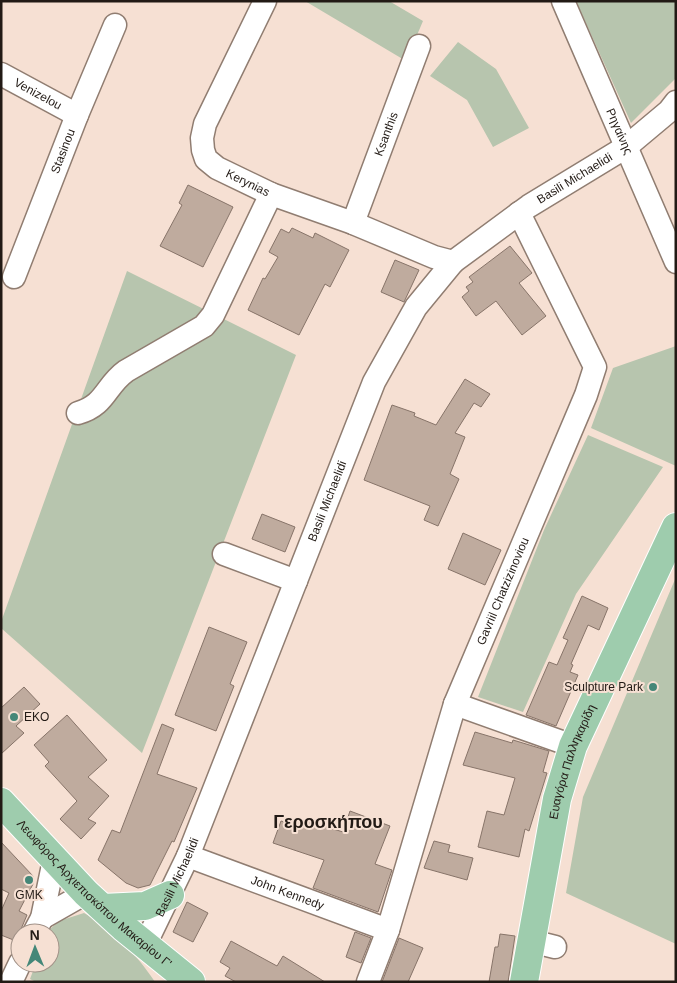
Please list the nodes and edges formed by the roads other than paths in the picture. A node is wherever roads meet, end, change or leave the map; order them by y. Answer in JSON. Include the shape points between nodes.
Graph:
{"nodes":[{"id":1,"x":265,"y":1,"type":"edge"},
{"id":2,"x":563,"y":1,"type":"edge"},
{"id":3,"x":115,"y":25,"type":"dead end"},
{"id":4,"x":419,"y":46,"type":"dead end"},
{"id":5,"x":1,"y":74,"type":"edge"},
{"id":6,"x":676,"y":102,"type":"edge"},
{"id":7,"x":77,"y":115,"type":"junction"},
{"id":8,"x":626,"y":147,"type":"junction"},
{"id":9,"x":271,"y":194,"type":"junction"},
{"id":10,"x":519,"y":213,"type":"junction"},
{"id":11,"x":353,"y":223,"type":"junction"},
{"id":12,"x":453,"y":262,"type":"junction"},
{"id":13,"x":676,"y":262,"type":"edge"},
{"id":14,"x":14,"y":277,"type":"dead end"},
{"id":15,"x":78,"y":413,"type":"dead end"},
{"id":16,"x":676,"y":528,"type":"edge"},
{"id":17,"x":224,"y":554,"type":"dead end"},
{"id":18,"x":296,"y":582,"type":"junction"},
{"id":19,"x":455,"y":704,"type":"junction"},
{"id":20,"x":573,"y":746,"type":"junction"},
{"id":21,"x":1,"y":802,"type":"edge"},
{"id":22,"x":188,"y":856,"type":"junction"},
{"id":23,"x":54,"y":860,"type":"junction"},
{"id":24,"x":170,"y":894,"type":"junction"},
{"id":25,"x":94,"y":901,"type":"junction"},
{"id":26,"x":39,"y":923,"type":"edge"},
{"id":27,"x":45,"y":923,"type":"edge"},
{"id":28,"x":388,"y":930,"type":"junction"},
{"id":29,"x":145,"y":945,"type":"junction"},
{"id":30,"x":191,"y":982,"type":"edge"},
{"id":31,"x":368,"y":982,"type":"edge"},
{"id":32,"x":524,"y":982,"type":"edge"}],
"edges":[{"from":1,"to":9,"type":"street","name":"Kerynias","via":[[205,124],[202,138],[206,159],[217,168]]},
{"from":2,"to":8,"type":"street","name":"Ρηγαίνης"},
{"from":3,"to":7,"type":"street","name":"Stasinou"},
{"from":4,"to":11,"type":"street","name":"Ksanthis"},
{"from":5,"to":7,"type":"street","name":"Venizelou"},
{"from":6,"to":8,"type":"street","name":"Basili Michaelidi"},
{"from":7,"to":14,"type":"street","name":"Stasinou"},
{"from":8,"to":10,"type":"street","name":"Basili Michaelidi"},
{"from":8,"to":13,"type":"street","name":"Ρηγαίνης"},
{"from":9,"to":11,"type":"street","name":"Kerynias"},
{"from":9,"to":15,"type":"street","via":[[217,309],[204,326],[126,371],[114,380],[100,403]]},
{"from":10,"to":12,"type":"street","name":"Basili Michaelidi"},
{"from":10,"to":19,"type":"street","name":"Gavriil Chatzizinoviou","via":[[595,367]]},
{"from":11,"to":12,"type":"street","name":"Kerynias"},
{"from":12,"to":18,"type":"street","name":"Basili Michaelidi","via":[[416,307],[374,382]]},
{"from":16,"to":20,"type":"main road","name":"Ευαγόρα Παλληκαρίδη"},
{"from":17,"to":18,"type":"street"},
{"from":18,"to":22,"type":"street","name":"Basili Michaelidi"},
{"from":19,"to":20,"type":"street"},
{"from":19,"to":28,"type":"street","name":"Gavriil Chatzizinoviou"},
{"from":20,"to":32,"type":"main road","name":"Ευαγόρα Παλληκαρίδη","via":[[557,799],[543,944]]},
{"from":21,"to":23,"type":"main road","name":"Λεωφόρος Αρχιεπισκόπου Μακαρίου Γ'"},
{"from":22,"to":24,"type":"street","name":"Basili Michaelidi"},
{"from":22,"to":28,"type":"street","name":"John Kennedy"},
{"from":23,"to":25,"type":"main road","name":"Λεωφόρος Αρχιεπισκόπου Μακαρίου Γ'"},
{"from":23,"to":26,"type":"street"},
{"from":24,"to":25,"type":"main road","via":[[146,906]]},
{"from":24,"to":29,"type":"street","name":"Basili Michaelidi"},
{"from":25,"to":27,"type":"street"},
{"from":25,"to":29,"type":"main road","name":"Λεωφόρος Αρχιεπισκόπου Μακαρίου Γ'"},
{"from":28,"to":31,"type":"street","name":"Gavriil Chatzizinoviou"},
{"from":29,"to":30,"type":"main road","name":"Λεωφόρος Αρχιεπισκόπου Μακαρίου Γ'"}]}
